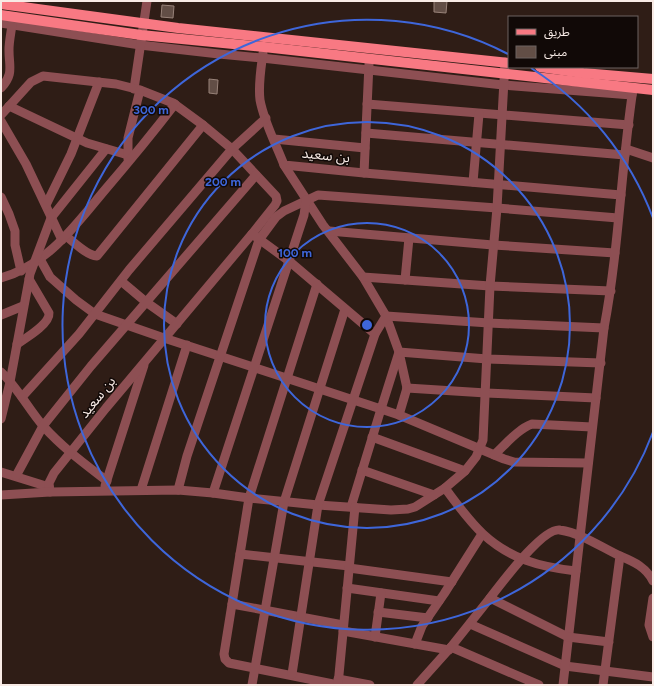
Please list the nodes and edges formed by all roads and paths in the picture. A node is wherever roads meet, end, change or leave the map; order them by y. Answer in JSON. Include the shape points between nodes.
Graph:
{"nodes":[{"id":1,"x":147,"y":1,"type":"edge"},
{"id":2,"x":1,"y":4,"type":"edge"},
{"id":3,"x":1,"y":15,"type":"edge"},
{"id":4,"x":1,"y":23,"type":"edge"},
{"id":5,"x":143,"y":23,"type":"junction"},
{"id":6,"x":12,"y":24,"type":"junction"},
{"id":7,"x":73,"y":29,"type":"junction"},
{"id":8,"x":141,"y":40,"type":"junction"},
{"id":9,"x":264,"y":47,"type":"junction"},
{"id":10,"x":262,"y":58,"type":"junction"},
{"id":11,"x":370,"y":60,"type":"junction"},
{"id":12,"x":507,"y":63,"type":"edge"},
{"id":13,"x":6,"y":67,"type":"edge"},
{"id":14,"x":549,"y":68,"type":"edge"},
{"id":15,"x":369,"y":70,"type":"junction"},
{"id":16,"x":504,"y":74,"type":"junction"},
{"id":17,"x":635,"y":78,"type":"junction"},
{"id":18,"x":653,"y":79,"type":"edge"},
{"id":19,"x":99,"y":82,"type":"junction"},
{"id":20,"x":503,"y":85,"type":"junction"},
{"id":21,"x":1,"y":88,"type":"edge"},
{"id":22,"x":137,"y":89,"type":"junction"},
{"id":23,"x":653,"y":90,"type":"edge"},
{"id":24,"x":633,"y":92,"type":"junction"},
{"id":25,"x":175,"y":104,"type":"junction"},
{"id":26,"x":367,"y":104,"type":"junction"},
{"id":27,"x":9,"y":106,"type":"junction"},
{"id":28,"x":479,"y":114,"type":"junction"},
{"id":29,"x":1,"y":115,"type":"edge"},
{"id":30,"x":502,"y":116,"type":"junction"},
{"id":31,"x":266,"y":118,"type":"junction"},
{"id":32,"x":1,"y":121,"type":"edge"},
{"id":33,"x":203,"y":125,"type":"junction"},
{"id":34,"x":629,"y":125,"type":"junction"},
{"id":35,"x":366,"y":133,"type":"junction"},
{"id":36,"x":77,"y":138,"type":"junction"},
{"id":37,"x":274,"y":139,"type":"junction"},
{"id":38,"x":476,"y":142,"type":"junction"},
{"id":39,"x":500,"y":144,"type":"junction"},
{"id":40,"x":364,"y":148,"type":"junction"},
{"id":41,"x":106,"y":149,"type":"junction"},
{"id":42,"x":232,"y":149,"type":"junction"},
{"id":43,"x":626,"y":152,"type":"junction"},
{"id":44,"x":128,"y":158,"type":"junction"},
{"id":45,"x":653,"y":158,"type":"edge"},
{"id":46,"x":284,"y":165,"type":"junction"},
{"id":47,"x":364,"y":173,"type":"junction"},
{"id":48,"x":256,"y":175,"type":"junction"},
{"id":49,"x":473,"y":182,"type":"junction"},
{"id":50,"x":498,"y":185,"type":"junction"},
{"id":51,"x":621,"y":194,"type":"junction"},
{"id":52,"x":1,"y":197,"type":"edge"},
{"id":53,"x":307,"y":200,"type":"junction"},
{"id":54,"x":46,"y":205,"type":"junction"},
{"id":55,"x":497,"y":208,"type":"junction"},
{"id":56,"x":51,"y":218,"type":"junction"},
{"id":57,"x":618,"y":218,"type":"junction"},
{"id":58,"x":329,"y":231,"type":"junction"},
{"id":59,"x":256,"y":237,"type":"junction"},
{"id":60,"x":64,"y":238,"type":"junction"},
{"id":61,"x":409,"y":238,"type":"junction"},
{"id":62,"x":493,"y":246,"type":"junction"},
{"id":63,"x":615,"y":253,"type":"junction"},
{"id":64,"x":288,"y":261,"type":"junction"},
{"id":65,"x":36,"y":262,"type":"junction"},
{"id":66,"x":21,"y":271,"type":"junction"},
{"id":67,"x":363,"y":277,"type":"junction"},
{"id":68,"x":1,"y":278,"type":"edge"},
{"id":69,"x":29,"y":279,"type":"junction"},
{"id":70,"x":405,"y":280,"type":"junction"},
{"id":71,"x":121,"y":281,"type":"junction"},
{"id":72,"x":317,"y":284,"type":"junction"},
{"id":73,"x":490,"y":286,"type":"junction"},
{"id":74,"x":611,"y":291,"type":"junction"},
{"id":75,"x":146,"y":302,"type":"junction"},
{"id":76,"x":23,"y":306,"type":"junction"},
{"id":77,"x":346,"y":309,"type":"junction"},
{"id":78,"x":95,"y":314,"type":"junction"},
{"id":79,"x":1,"y":315,"type":"edge"},
{"id":80,"x":386,"y":316,"type":"junction"},
{"id":81,"x":489,"y":323,"type":"junction"},
{"id":82,"x":177,"y":324,"type":"junction"},
{"id":83,"x":126,"y":325,"type":"junction"},
{"id":84,"x":604,"y":328,"type":"junction"},
{"id":85,"x":375,"y":334,"type":"junction"},
{"id":86,"x":164,"y":338,"type":"junction"},
{"id":87,"x":17,"y":344,"type":"junction"},
{"id":88,"x":187,"y":345,"type":"junction"},
{"id":89,"x":399,"y":352,"type":"junction"},
{"id":90,"x":220,"y":356,"type":"junction"},
{"id":91,"x":487,"y":359,"type":"junction"},
{"id":92,"x":146,"y":360,"type":"junction"},
{"id":93,"x":601,"y":363,"type":"junction"},
{"id":94,"x":254,"y":368,"type":"junction"},
{"id":95,"x":1,"y":372,"type":"edge"},
{"id":96,"x":287,"y":379,"type":"junction"},
{"id":97,"x":10,"y":382,"type":"junction"},
{"id":98,"x":407,"y":388,"type":"junction"},
{"id":99,"x":320,"y":390,"type":"junction"},
{"id":100,"x":486,"y":393,"type":"junction"},
{"id":101,"x":22,"y":397,"type":"junction"},
{"id":102,"x":596,"y":398,"type":"junction"},
{"id":103,"x":352,"y":401,"type":"junction"},
{"id":104,"x":381,"y":409,"type":"junction"},
{"id":105,"x":399,"y":415,"type":"junction"},
{"id":106,"x":1,"y":419,"type":"edge"},
{"id":107,"x":43,"y":426,"type":"junction"},
{"id":108,"x":592,"y":427,"type":"junction"},
{"id":109,"x":372,"y":437,"type":"junction"},
{"id":110,"x":479,"y":450,"type":"junction"},
{"id":111,"x":70,"y":453,"type":"junction"},
{"id":112,"x":494,"y":455,"type":"junction"},
{"id":113,"x":588,"y":463,"type":"junction"},
{"id":114,"x":362,"y":470,"type":"junction"},
{"id":115,"x":464,"y":471,"type":"junction"},
{"id":116,"x":1,"y":472,"type":"edge"},
{"id":117,"x":16,"y":476,"type":"junction"},
{"id":118,"x":107,"y":481,"type":"junction"},
{"id":119,"x":445,"y":488,"type":"junction"},
{"id":120,"x":49,"y":489,"type":"junction"},
{"id":121,"x":141,"y":490,"type":"junction"},
{"id":122,"x":178,"y":490,"type":"junction"},
{"id":123,"x":104,"y":491,"type":"junction"},
{"id":124,"x":213,"y":493,"type":"junction"},
{"id":125,"x":1,"y":495,"type":"edge"},
{"id":126,"x":434,"y":495,"type":"junction"},
{"id":127,"x":249,"y":498,"type":"junction"},
{"id":128,"x":284,"y":502,"type":"junction"},
{"id":129,"x":318,"y":505,"type":"junction"},
{"id":130,"x":353,"y":506,"type":"junction"},
{"id":131,"x":482,"y":534,"type":"junction"},
{"id":132,"x":580,"y":536,"type":"junction"},
{"id":133,"x":240,"y":554,"type":"junction"},
{"id":134,"x":620,"y":556,"type":"junction"},
{"id":135,"x":274,"y":559,"type":"junction"},
{"id":136,"x":522,"y":559,"type":"junction"},
{"id":137,"x":309,"y":562,"type":"junction"},
{"id":138,"x":349,"y":567,"type":"junction"},
{"id":139,"x":576,"y":571,"type":"junction"},
{"id":140,"x":653,"y":581,"type":"edge"},
{"id":141,"x":452,"y":582,"type":"junction"},
{"id":142,"x":347,"y":588,"type":"junction"},
{"id":143,"x":381,"y":593,"type":"junction"},
{"id":144,"x":490,"y":598,"type":"junction"},
{"id":145,"x":653,"y":598,"type":"edge"},
{"id":146,"x":439,"y":601,"type":"junction"},
{"id":147,"x":232,"y":604,"type":"junction"},
{"id":148,"x":265,"y":611,"type":"junction"},
{"id":149,"x":378,"y":612,"type":"junction"},
{"id":150,"x":300,"y":618,"type":"junction"},
{"id":151,"x":428,"y":618,"type":"junction"},
{"id":152,"x":470,"y":624,"type":"junction"},
{"id":153,"x":343,"y":628,"type":"junction"},
{"id":154,"x":568,"y":636,"type":"junction"},
{"id":155,"x":375,"y":637,"type":"junction"},
{"id":156,"x":653,"y":637,"type":"edge"},
{"id":157,"x":609,"y":642,"type":"junction"},
{"id":158,"x":415,"y":644,"type":"junction"},
{"id":159,"x":450,"y":649,"type":"junction"},
{"id":160,"x":566,"y":666,"type":"junction"},
{"id":161,"x":256,"y":668,"type":"junction"},
{"id":162,"x":605,"y":672,"type":"junction"},
{"id":163,"x":292,"y":674,"type":"junction"},
{"id":164,"x":653,"y":677,"type":"edge"},
{"id":165,"x":640,"y":680,"type":"edge"},
{"id":166,"x":338,"y":683,"type":"edge"},
{"id":167,"x":252,"y":685,"type":"edge"},
{"id":168,"x":370,"y":685,"type":"edge"},
{"id":169,"x":417,"y":685,"type":"edge"},
{"id":170,"x":539,"y":685,"type":"edge"},
{"id":171,"x":563,"y":685,"type":"edge"},
{"id":172,"x":603,"y":685,"type":"edge"}],
"edges":[{"from":1,"to":5,"type":"street"},
{"from":2,"to":5,"type":"main road"},
{"from":3,"to":7,"type":"main road"},
{"from":4,"to":6,"type":"street"},
{"from":5,"to":8,"type":"street"},
{"from":5,"to":12,"type":"main road"},
{"from":6,"to":7,"type":"street"},
{"from":6,"to":13,"type":"street"},
{"from":7,"to":8,"type":"main road"},
{"from":8,"to":9,"type":"main road"},
{"from":8,"to":10,"type":"street","via":[[219,54]]},
{"from":8,"to":22,"type":"street"},
{"from":9,"to":10,"type":"street","name":"بن سعيد"},
{"from":9,"to":11,"type":"main road"},
{"from":10,"to":15,"type":"street"},
{"from":10,"to":31,"type":"street","name":"بن سعيد","via":[[260,100]]},
{"from":11,"to":15,"type":"street","name":"بن سعيد"},
{"from":11,"to":16,"type":"main road"},
{"from":12,"to":16,"type":"street"},
{"from":13,"to":21,"type":"street","via":[[10,73]]},
{"from":14,"to":17,"type":"main road"},
{"from":15,"to":20,"type":"street"},
{"from":15,"to":26,"type":"street","name":"بن سعيد"},
{"from":16,"to":20,"type":"street"},
{"from":16,"to":24,"type":"main road"},
{"from":17,"to":18,"type":"main road"},
{"from":17,"to":24,"type":"street"},
{"from":19,"to":22,"type":"street"},
{"from":19,"to":27,"type":"street","via":[[43,76],[31,82]]},
{"from":19,"to":36,"type":"street"},
{"from":20,"to":24,"type":"street"},
{"from":20,"to":30,"type":"street"},
{"from":22,"to":25,"type":"street"},
{"from":22,"to":44,"type":"street","via":[[128,138]]},
{"from":23,"to":24,"type":"main road"},
{"from":24,"to":34,"type":"street"},
{"from":25,"to":33,"type":"street"},
{"from":25,"to":44,"type":"street"},
{"from":26,"to":28,"type":"street"},
{"from":26,"to":35,"type":"street","name":"بن سعيد"},
{"from":27,"to":29,"type":"street"},
{"from":27,"to":36,"type":"street"},
{"from":28,"to":30,"type":"street"},
{"from":28,"to":38,"type":"street"},
{"from":30,"to":34,"type":"street"},
{"from":30,"to":39,"type":"street"},
{"from":31,"to":37,"type":"street","name":"بن سعيد"},
{"from":31,"to":42,"type":"street"},
{"from":32,"to":54,"type":"street"},
{"from":33,"to":42,"type":"street"},
{"from":33,"to":60,"type":"street","via":[[97,256]]},
{"from":34,"to":43,"type":"street"},
{"from":35,"to":38,"type":"street"},
{"from":35,"to":40,"type":"street","name":"بن سعيد"},
{"from":36,"to":41,"type":"street"},
{"from":36,"to":54,"type":"street"},
{"from":37,"to":40,"type":"street","name":"بن سعيد"},
{"from":37,"to":46,"type":"street","name":"بن سعيد"},
{"from":38,"to":39,"type":"street"},
{"from":38,"to":49,"type":"street"},
{"from":39,"to":43,"type":"street"},
{"from":39,"to":50,"type":"street"},
{"from":40,"to":47,"type":"street","name":"بن سعيد"},
{"from":41,"to":44,"type":"street"},
{"from":41,"to":56,"type":"street"},
{"from":42,"to":48,"type":"street"},
{"from":42,"to":71,"type":"street"},
{"from":43,"to":45,"type":"street"},
{"from":43,"to":51,"type":"street"},
{"from":44,"to":60,"type":"street"},
{"from":46,"to":47,"type":"street","name":"بن سعيد"},
{"from":46,"to":53,"type":"street","name":"بن سعيد"},
{"from":47,"to":49,"type":"street"},
{"from":48,"to":59,"type":"street","via":[[276,196],[277,201]]},
{"from":48,"to":75,"type":"street"},
{"from":49,"to":50,"type":"street"},
{"from":50,"to":51,"type":"street"},
{"from":50,"to":55,"type":"street"},
{"from":51,"to":57,"type":"street"},
{"from":52,"to":66,"type":"street","via":[[15,231],[15,245]]},
{"from":53,"to":55,"type":"street","name":"بن سعيد","via":[[318,196]]},
{"from":53,"to":58,"type":"street","name":"بن سعيد"},
{"from":53,"to":59,"type":"street","name":"بن سعيد","via":[[284,210]]},
{"from":53,"to":64,"type":"street"},
{"from":54,"to":56,"type":"street"},
{"from":55,"to":57,"type":"street"},
{"from":55,"to":62,"type":"street"},
{"from":56,"to":60,"type":"street"},
{"from":56,"to":65,"type":"street"},
{"from":57,"to":63,"type":"street"},
{"from":58,"to":61,"type":"street"},
{"from":58,"to":67,"type":"street","name":"بن سعيد"},
{"from":59,"to":64,"type":"street"},
{"from":59,"to":82,"type":"street","name":"بن سعيد"},
{"from":59,"to":90,"type":"street","name":"بن سعيد"},
{"from":60,"to":65,"type":"street"},
{"from":61,"to":62,"type":"street"},
{"from":61,"to":70,"type":"street"},
{"from":62,"to":63,"type":"street"},
{"from":62,"to":73,"type":"street"},
{"from":63,"to":74,"type":"street"},
{"from":64,"to":72,"type":"street"},
{"from":64,"to":94,"type":"street"},
{"from":65,"to":66,"type":"street"},
{"from":65,"to":69,"type":"street"},
{"from":65,"to":78,"type":"street","via":[[76,300]]},
{"from":66,"to":68,"type":"street"},
{"from":67,"to":70,"type":"street"},
{"from":67,"to":80,"type":"street","name":"بن سعيد"},
{"from":69,"to":76,"type":"street"},
{"from":69,"to":87,"type":"street","via":[[50,317]]},
{"from":70,"to":73,"type":"street"},
{"from":71,"to":75,"type":"street"},
{"from":71,"to":78,"type":"street"},
{"from":72,"to":77,"type":"street"},
{"from":72,"to":96,"type":"street"},
{"from":73,"to":74,"type":"street"},
{"from":73,"to":81,"type":"street"},
{"from":74,"to":84,"type":"street"},
{"from":75,"to":82,"type":"street"},
{"from":75,"to":83,"type":"street"},
{"from":76,"to":79,"type":"street"},
{"from":76,"to":87,"type":"street"},
{"from":77,"to":85,"type":"street"},
{"from":77,"to":99,"type":"street"},
{"from":78,"to":83,"type":"street"},
{"from":78,"to":101,"type":"street"},
{"from":80,"to":81,"type":"street"},
{"from":80,"to":85,"type":"street"},
{"from":80,"to":89,"type":"street","name":"بن سعيد"},
{"from":81,"to":84,"type":"street"},
{"from":81,"to":91,"type":"street"},
{"from":82,"to":86,"type":"street","name":"بن سعيد"},
{"from":83,"to":86,"type":"street"},
{"from":83,"to":107,"type":"street"},
{"from":84,"to":93,"type":"street"},
{"from":85,"to":103,"type":"street"},
{"from":86,"to":88,"type":"street"},
{"from":86,"to":92,"type":"street","name":"بن سعيد"},
{"from":87,"to":97,"type":"street"},
{"from":88,"to":90,"type":"street"},
{"from":88,"to":121,"type":"street"},
{"from":89,"to":91,"type":"street"},
{"from":89,"to":98,"type":"street","name":"بن سعيد"},
{"from":89,"to":104,"type":"street"},
{"from":90,"to":94,"type":"street"},
{"from":90,"to":122,"type":"street","name":"بن سعيد"},
{"from":91,"to":93,"type":"street"},
{"from":91,"to":100,"type":"street"},
{"from":92,"to":111,"type":"street","name":"بن سعيد"},
{"from":92,"to":118,"type":"street"},
{"from":93,"to":102,"type":"street"},
{"from":94,"to":96,"type":"street"},
{"from":94,"to":124,"type":"street"},
{"from":95,"to":97,"type":"street"},
{"from":96,"to":99,"type":"street"},
{"from":96,"to":127,"type":"street"},
{"from":97,"to":101,"type":"street"},
{"from":97,"to":106,"type":"street"},
{"from":98,"to":100,"type":"street"},
{"from":98,"to":105,"type":"street"},
{"from":99,"to":103,"type":"street"},
{"from":99,"to":128,"type":"street"},
{"from":100,"to":102,"type":"street"},
{"from":100,"to":110,"type":"street","via":[[483,440]]},
{"from":101,"to":107,"type":"street"},
{"from":102,"to":108,"type":"street"},
{"from":103,"to":104,"type":"street"},
{"from":103,"to":129,"type":"street"},
{"from":104,"to":105,"type":"street"},
{"from":104,"to":109,"type":"street"},
{"from":105,"to":110,"type":"street"},
{"from":107,"to":111,"type":"street"},
{"from":107,"to":117,"type":"street"},
{"from":108,"to":112,"type":"street","via":[[532,424],[520,431]]},
{"from":108,"to":113,"type":"street"},
{"from":109,"to":114,"type":"street"},
{"from":109,"to":115,"type":"street"},
{"from":110,"to":112,"type":"street"},
{"from":110,"to":115,"type":"street"},
{"from":111,"to":118,"type":"street"},
{"from":111,"to":120,"type":"street","name":"بن سعيد","via":[[49,481]]},
{"from":112,"to":113,"type":"street","via":[[514,462]]},
{"from":113,"to":132,"type":"street"},
{"from":114,"to":126,"type":"street"},
{"from":114,"to":130,"type":"street"},
{"from":115,"to":119,"type":"street"},
{"from":116,"to":117,"type":"street"},
{"from":117,"to":120,"type":"street"},
{"from":118,"to":123,"type":"street"},
{"from":119,"to":126,"type":"street"},
{"from":119,"to":131,"type":"street"},
{"from":120,"to":123,"type":"street"},
{"from":120,"to":125,"type":"street"},
{"from":121,"to":122,"type":"street"},
{"from":121,"to":123,"type":"street"},
{"from":122,"to":124,"type":"street"},
{"from":124,"to":127,"type":"street"},
{"from":126,"to":130,"type":"street","via":[[408,509]]},
{"from":127,"to":128,"type":"street"},
{"from":127,"to":133,"type":"street"},
{"from":128,"to":129,"type":"street"},
{"from":128,"to":135,"type":"street"},
{"from":129,"to":130,"type":"street"},
{"from":129,"to":137,"type":"street"},
{"from":130,"to":138,"type":"street"},
{"from":131,"to":136,"type":"street"},
{"from":131,"to":141,"type":"street"},
{"from":132,"to":134,"type":"street"},
{"from":132,"to":136,"type":"street","via":[[559,529],[553,530]]},
{"from":132,"to":139,"type":"street"},
{"from":133,"to":135,"type":"street"},
{"from":133,"to":147,"type":"street"},
{"from":134,"to":140,"type":"street","via":[[634,562],[650,574]]},
{"from":134,"to":157,"type":"street"},
{"from":135,"to":137,"type":"street"},
{"from":135,"to":148,"type":"street"},
{"from":136,"to":139,"type":"street","via":[[541,566]]},
{"from":136,"to":144,"type":"street"},
{"from":137,"to":138,"type":"street"},
{"from":137,"to":150,"type":"street"},
{"from":138,"to":141,"type":"street"},
{"from":138,"to":142,"type":"street"},
{"from":139,"to":154,"type":"street"},
{"from":141,"to":146,"type":"street"},
{"from":142,"to":143,"type":"street"},
{"from":142,"to":153,"type":"street"},
{"from":143,"to":146,"type":"street"},
{"from":143,"to":149,"type":"street"},
{"from":144,"to":152,"type":"street"},
{"from":144,"to":154,"type":"street"},
{"from":145,"to":156,"type":"street","via":[[649,625]]},
{"from":146,"to":151,"type":"street"},
{"from":147,"to":148,"type":"street"},
{"from":147,"to":161,"type":"street","via":[[225,659],[230,663]]},
{"from":148,"to":150,"type":"street"},
{"from":148,"to":161,"type":"street"},
{"from":149,"to":151,"type":"street"},
{"from":149,"to":155,"type":"street"},
{"from":150,"to":153,"type":"street"},
{"from":150,"to":163,"type":"street"},
{"from":151,"to":158,"type":"street","via":[[418,633]]},
{"from":152,"to":159,"type":"street"},
{"from":152,"to":160,"type":"street"},
{"from":153,"to":155,"type":"street"},
{"from":153,"to":166,"type":"street"},
{"from":154,"to":157,"type":"street"},
{"from":154,"to":160,"type":"street"},
{"from":155,"to":158,"type":"street"},
{"from":157,"to":162,"type":"street"},
{"from":158,"to":159,"type":"street"},
{"from":159,"to":169,"type":"street"},
{"from":159,"to":170,"type":"street"},
{"from":160,"to":162,"type":"street"},
{"from":160,"to":171,"type":"street"},
{"from":161,"to":163,"type":"street"},
{"from":161,"to":167,"type":"street"},
{"from":162,"to":165,"type":"street"},
{"from":162,"to":172,"type":"street"},
{"from":163,"to":166,"type":"street"},
{"from":164,"to":165,"type":"street"},
{"from":166,"to":168,"type":"street"}]}
